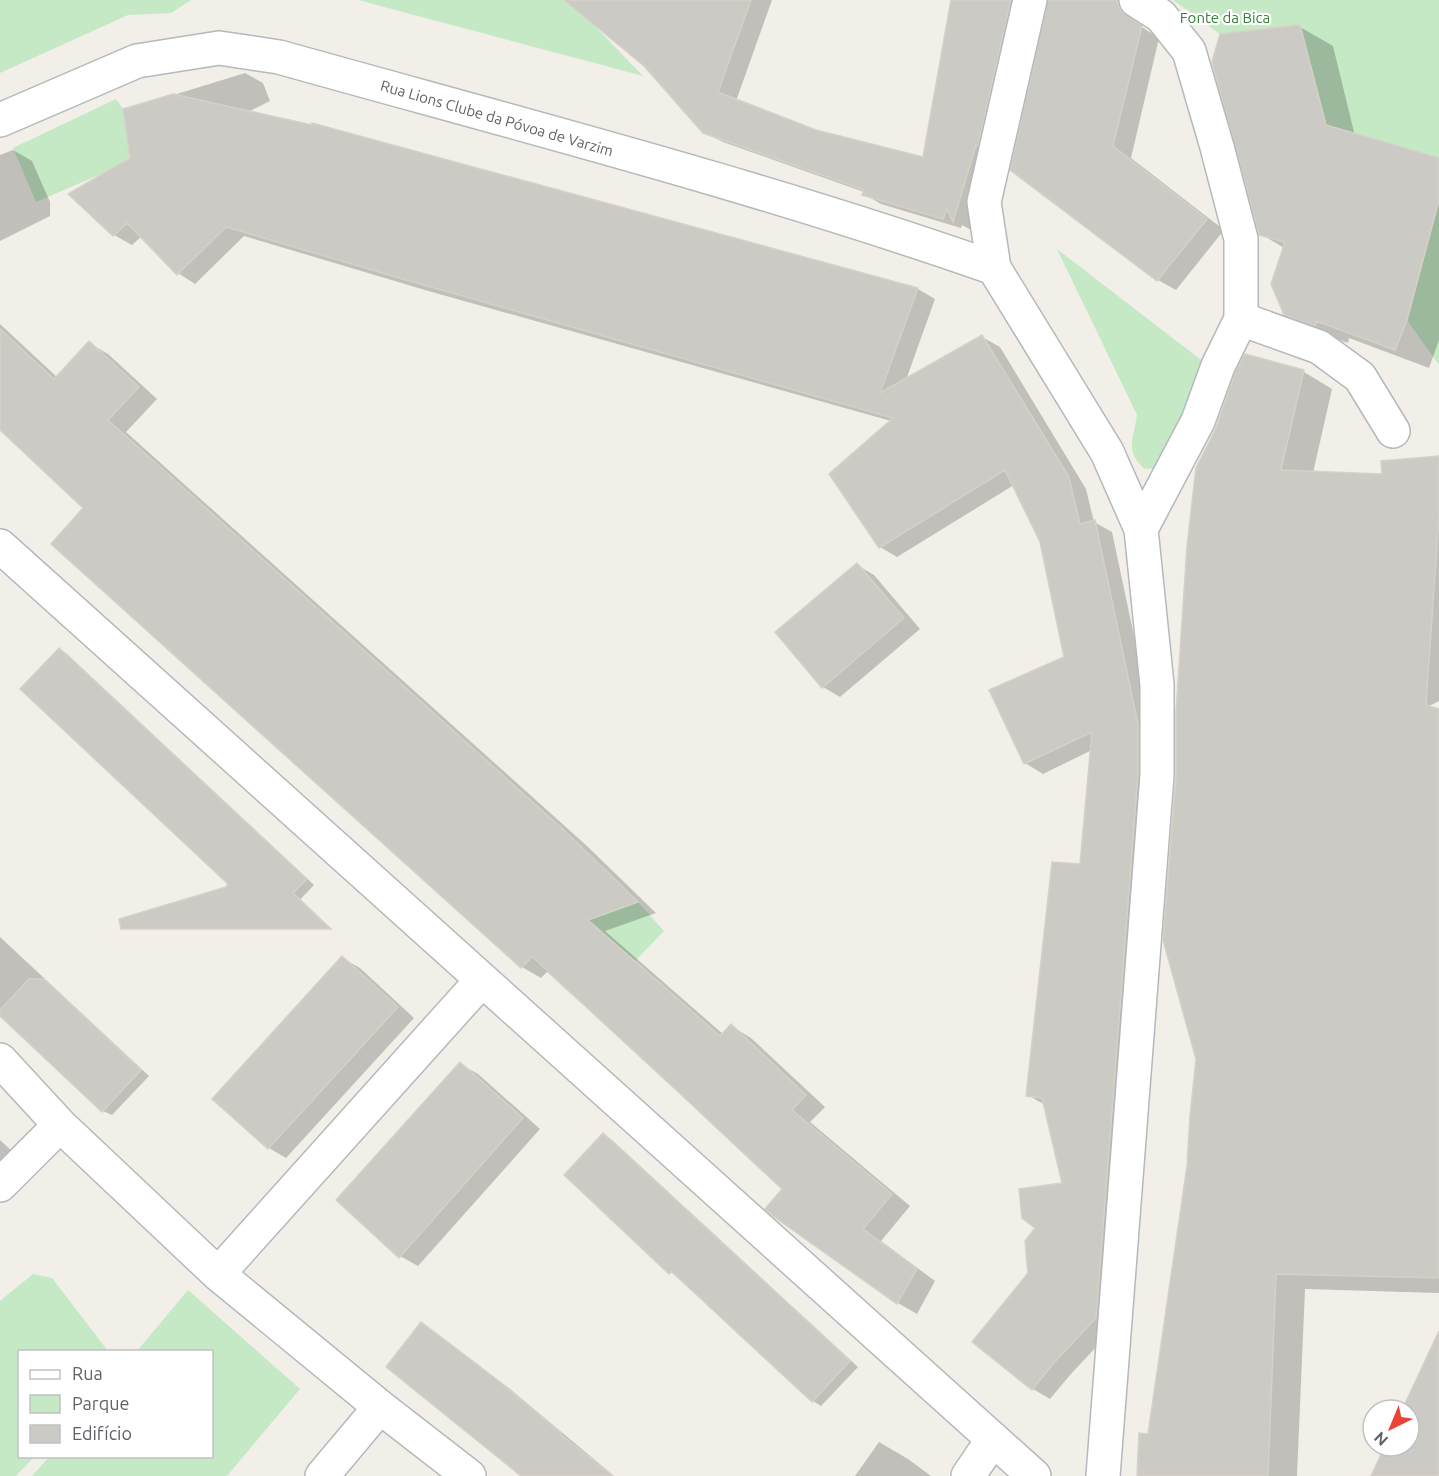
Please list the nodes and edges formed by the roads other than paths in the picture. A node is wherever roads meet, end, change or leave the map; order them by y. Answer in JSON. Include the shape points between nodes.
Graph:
{"nodes":[{"id":1,"x":1030,"y":0,"type":"edge"},
{"id":2,"x":1136,"y":0,"type":"edge"},
{"id":3,"x":0,"y":120,"type":"edge"},
{"id":4,"x":994,"y":268,"type":"junction"},
{"id":5,"x":1241,"y":320,"type":"junction"},
{"id":6,"x":1394,"y":431,"type":"dead end"},
{"id":7,"x":1141,"y":529,"type":"junction"},
{"id":8,"x":0,"y":546,"type":"edge"},
{"id":9,"x":482,"y":980,"type":"junction"},
{"id":10,"x":0,"y":1060,"type":"edge"},
{"id":11,"x":60,"y":1125,"type":"junction"},
{"id":12,"x":0,"y":1185,"type":"edge"},
{"id":13,"x":218,"y":1274,"type":"junction"},
{"id":14,"x":380,"y":1407,"type":"junction"},
{"id":15,"x":993,"y":1439,"type":"junction"},
{"id":16,"x":322,"y":1476,"type":"edge"},
{"id":17,"x":469,"y":1476,"type":"edge"},
{"id":18,"x":968,"y":1476,"type":"edge"},
{"id":19,"x":1034,"y":1476,"type":"edge"},
{"id":20,"x":1102,"y":1476,"type":"edge"}],
"edges":[{"from":1,"to":4,"type":"street","via":[[984,202]]},
{"from":2,"to":5,"type":"street","via":[[1161,16],[1189,51],[1241,240]]},
{"from":3,"to":4,"type":"street","name":"Rua Lions Clube da Póvoa de Varzim","via":[[137,61],[219,48],[255,53],[757,192]]},
{"from":4,"to":7,"type":"street","via":[[1107,452]]},
{"from":5,"to":6,"type":"street","via":[[1319,347],[1360,377]]},
{"from":5,"to":7,"type":"street","via":[[1218,366],[1198,421]]},
{"from":7,"to":20,"type":"street","via":[[1157,685],[1157,775]]},
{"from":8,"to":9,"type":"street"},
{"from":9,"to":13,"type":"street"},
{"from":9,"to":15,"type":"street"},
{"from":10,"to":11,"type":"street"},
{"from":11,"to":12,"type":"street"},
{"from":11,"to":13,"type":"street"},
{"from":13,"to":14,"type":"street"},
{"from":14,"to":16,"type":"street"},
{"from":14,"to":17,"type":"street"},
{"from":15,"to":18,"type":"street"},
{"from":15,"to":19,"type":"street"}]}
